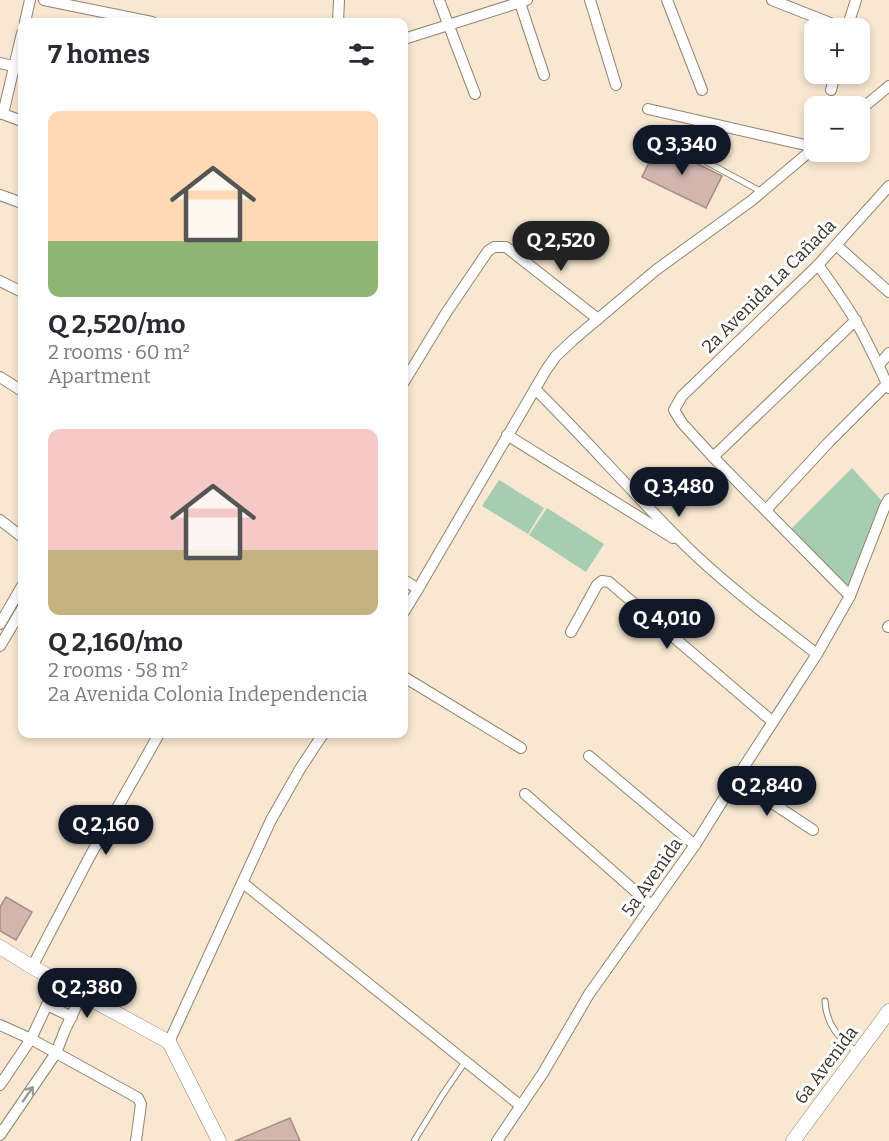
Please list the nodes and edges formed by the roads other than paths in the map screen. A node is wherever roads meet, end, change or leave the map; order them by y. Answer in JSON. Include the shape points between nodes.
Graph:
{"nodes":[{"id":1,"x":30,"y":0,"type":"edge"},
{"id":2,"x":44,"y":0,"type":"edge"},
{"id":3,"x":339,"y":0,"type":"edge"},
{"id":4,"x":439,"y":0,"type":"edge"},
{"id":5,"x":590,"y":0,"type":"edge"},
{"id":6,"x":667,"y":0,"type":"edge"},
{"id":7,"x":772,"y":0,"type":"edge"},
{"id":8,"x":856,"y":0,"type":"edge"},
{"id":9,"x":522,"y":1,"type":"edge"},
{"id":10,"x":26,"y":18,"type":"edge"},
{"id":11,"x":132,"y":18,"type":"edge"},
{"id":12,"x":338,"y":18,"type":"edge"},
{"id":13,"x":819,"y":18,"type":"edge"},
{"id":14,"x":849,"y":18,"type":"edge"},
{"id":15,"x":448,"y":25,"type":"junction"},
{"id":16,"x":408,"y":38,"type":"edge"},
{"id":17,"x":0,"y":63,"type":"edge"},
{"id":18,"x":18,"y":67,"type":"edge"},
{"id":19,"x":18,"y":70,"type":"edge"},
{"id":20,"x":544,"y":75,"type":"dead end"},
{"id":21,"x":832,"y":84,"type":"edge"},
{"id":22,"x":616,"y":85,"type":"dead end"},
{"id":23,"x":889,"y":86,"type":"edge"},
{"id":24,"x":702,"y":90,"type":"dead end"},
{"id":25,"x":831,"y":90,"type":"dead end"},
{"id":26,"x":475,"y":94,"type":"dead end"},
{"id":27,"x":870,"y":102,"type":"edge"},
{"id":28,"x":648,"y":109,"type":"dead end"},
{"id":29,"x":2,"y":113,"type":"edge"},
{"id":30,"x":18,"y":119,"type":"edge"},
{"id":31,"x":804,"y":145,"type":"edge"},
{"id":32,"x":692,"y":154,"type":"dead end"},
{"id":33,"x":804,"y":156,"type":"edge"},
{"id":34,"x":889,"y":186,"type":"edge"},
{"id":35,"x":762,"y":192,"type":"junction"},
{"id":36,"x":0,"y":195,"type":"edge"},
{"id":37,"x":880,"y":197,"type":"junction"},
{"id":38,"x":18,"y":202,"type":"edge"},
{"id":39,"x":889,"y":205,"type":"edge"},
{"id":40,"x":836,"y":245,"type":"junction"},
{"id":41,"x":819,"y":265,"type":"junction"},
{"id":42,"x":0,"y":281,"type":"edge"},
{"id":43,"x":18,"y":290,"type":"edge"},
{"id":44,"x":889,"y":292,"type":"edge"},
{"id":45,"x":598,"y":319,"type":"junction"},
{"id":46,"x":856,"y":320,"type":"junction"},
{"id":47,"x":889,"y":353,"type":"edge"},
{"id":48,"x":408,"y":365,"type":"edge"},
{"id":49,"x":879,"y":365,"type":"junction"},
{"id":50,"x":0,"y":377,"type":"edge"},
{"id":51,"x":888,"y":386,"type":"edge"},
{"id":52,"x":18,"y":388,"type":"edge"},
{"id":53,"x":535,"y":389,"type":"junction"},
{"id":54,"x":507,"y":435,"type":"junction"},
{"id":55,"x":713,"y":457,"type":"junction"},
{"id":56,"x":889,"y":499,"type":"edge"},
{"id":57,"x":766,"y":510,"type":"junction"},
{"id":58,"x":0,"y":520,"type":"edge"},
{"id":59,"x":18,"y":534,"type":"edge"},
{"id":60,"x":686,"y":546,"type":"junction"},
{"id":61,"x":408,"y":583,"type":"edge"},
{"id":62,"x":418,"y":589,"type":"junction"},
{"id":63,"x":18,"y":593,"type":"edge"},
{"id":64,"x":850,"y":596,"type":"junction"},
{"id":65,"x":408,"y":605,"type":"edge"},
{"id":66,"x":18,"y":616,"type":"edge"},
{"id":67,"x":0,"y":624,"type":"edge"},
{"id":68,"x":571,"y":632,"type":"dead end"},
{"id":69,"x":0,"y":646,"type":"edge"},
{"id":70,"x":817,"y":654,"type":"junction"},
{"id":71,"x":408,"y":679,"type":"edge"},
{"id":72,"x":773,"y":722,"type":"junction"},
{"id":73,"x":157,"y":738,"type":"edge"},
{"id":74,"x":320,"y":738,"type":"edge"},
{"id":75,"x":521,"y":748,"type":"dead end"},
{"id":76,"x":589,"y":756,"type":"dead end"},
{"id":77,"x":736,"y":779,"type":"junction"},
{"id":78,"x":525,"y":794,"type":"dead end"},
{"id":79,"x":813,"y":830,"type":"dead end"},
{"id":80,"x":695,"y":845,"type":"junction"},
{"id":81,"x":243,"y":883,"type":"junction"},
{"id":82,"x":652,"y":906,"type":"junction"},
{"id":83,"x":0,"y":947,"type":"edge"},
{"id":84,"x":32,"y":967,"type":"junction"},
{"id":85,"x":58,"y":981,"type":"junction"},
{"id":86,"x":82,"y":994,"type":"junction"},
{"id":87,"x":825,"y":1001,"type":"dead end"},
{"id":88,"x":47,"y":1005,"type":"junction"},
{"id":89,"x":889,"y":1011,"type":"edge"},
{"id":90,"x":72,"y":1017,"type":"junction"},
{"id":91,"x":0,"y":1025,"type":"edge"},
{"id":92,"x":31,"y":1039,"type":"junction"},
{"id":93,"x":169,"y":1042,"type":"junction"},
{"id":94,"x":56,"y":1053,"type":"junction"},
{"id":95,"x":858,"y":1053,"type":"junction"},
{"id":96,"x":465,"y":1062,"type":"junction"},
{"id":97,"x":0,"y":1085,"type":"edge"},
{"id":98,"x":521,"y":1106,"type":"junction"},
{"id":99,"x":0,"y":1135,"type":"edge"},
{"id":100,"x":136,"y":1141,"type":"edge"},
{"id":101,"x":219,"y":1141,"type":"edge"},
{"id":102,"x":414,"y":1141,"type":"edge"},
{"id":103,"x":497,"y":1141,"type":"edge"},
{"id":104,"x":793,"y":1141,"type":"edge"}],
"edges":[{"from":1,"to":10,"type":"street"},
{"from":2,"to":11,"type":"street"},
{"from":3,"to":12,"type":"street"},
{"from":4,"to":15,"type":"street"},
{"from":5,"to":22,"type":"street"},
{"from":6,"to":24,"type":"street"},
{"from":7,"to":13,"type":"street"},
{"from":8,"to":14,"type":"street"},
{"from":9,"to":15,"type":"street"},
{"from":9,"to":20,"type":"street"},
{"from":15,"to":16,"type":"street"},
{"from":15,"to":26,"type":"street"},
{"from":17,"to":18,"type":"street"},
{"from":19,"to":29,"type":"street"},
{"from":21,"to":25,"type":"street"},
{"from":23,"to":27,"type":"street"},
{"from":28,"to":31,"type":"street"},
{"from":29,"to":30,"type":"street"},
{"from":32,"to":35,"type":"lane"},
{"from":33,"to":35,"type":"street"},
{"from":34,"to":37,"type":"street","name":"2a Avenida La Cañada"},
{"from":35,"to":45,"type":"street","via":[[656,270]]},
{"from":36,"to":38,"type":"street"},
{"from":37,"to":39,"type":"street"},
{"from":37,"to":40,"type":"street","name":"2a Avenida La Cañada"},
{"from":40,"to":41,"type":"street","name":"2a Avenida La Cañada"},
{"from":40,"to":44,"type":"street"},
{"from":41,"to":46,"type":"street"},
{"from":41,"to":55,"type":"street","name":"2a Avenida La Cañada","via":[[682,396],[674,410]]},
{"from":42,"to":43,"type":"street"},
{"from":45,"to":48,"type":"street","via":[[506,247],[494,247]]},
{"from":45,"to":53,"type":"street","via":[[556,356]]},
{"from":46,"to":49,"type":"street"},
{"from":46,"to":55,"type":"street"},
{"from":47,"to":49,"type":"street"},
{"from":49,"to":51,"type":"street"},
{"from":50,"to":52,"type":"street"},
{"from":51,"to":57,"type":"street"},
{"from":53,"to":54,"type":"street"},
{"from":53,"to":60,"type":"street"},
{"from":54,"to":60,"type":"street"},
{"from":54,"to":62,"type":"street"},
{"from":55,"to":57,"type":"street"},
{"from":56,"to":64,"type":"street","name":"5a Avenida"},
{"from":57,"to":64,"type":"street"},
{"from":58,"to":59,"type":"street"},
{"from":60,"to":70,"type":"street"},
{"from":61,"to":62,"type":"street"},
{"from":62,"to":65,"type":"street"},
{"from":63,"to":67,"type":"street"},
{"from":64,"to":70,"type":"street","name":"5a Avenida"},
{"from":66,"to":69,"type":"street"},
{"from":68,"to":72,"type":"street","via":[[597,585],[602,580],[609,582]]},
{"from":70,"to":72,"type":"street","name":"5a Avenida"},
{"from":71,"to":75,"type":"street"},
{"from":72,"to":77,"type":"street","name":"5a Avenida"},
{"from":73,"to":84,"type":"street"},
{"from":74,"to":81,"type":"street","via":[[271,820]]},
{"from":76,"to":80,"type":"street"},
{"from":77,"to":79,"type":"street"},
{"from":77,"to":80,"type":"street","name":"5a Avenida"},
{"from":78,"to":82,"type":"street"},
{"from":80,"to":82,"type":"street","name":"5a Avenida"},
{"from":81,"to":93,"type":"street"},
{"from":81,"to":96,"type":"street"},
{"from":82,"to":98,"type":"street","name":"5a Avenida","via":[[589,994]]},
{"from":83,"to":84,"type":"street"},
{"from":84,"to":85,"type":"street"},
{"from":85,"to":86,"type":"street"},
{"from":85,"to":88,"type":"street"},
{"from":86,"to":90,"type":"street"},
{"from":86,"to":93,"type":"street"},
{"from":87,"to":95,"type":"lane","via":[[832,1028]]},
{"from":88,"to":90,"type":"street"},
{"from":88,"to":92,"type":"street"},
{"from":89,"to":95,"type":"street","name":"6a Avenida"},
{"from":90,"to":94,"type":"street"},
{"from":91,"to":92,"type":"street"},
{"from":92,"to":94,"type":"street"},
{"from":92,"to":97,"type":"street"},
{"from":93,"to":101,"type":"street"},
{"from":99,"to":94,"type":"street","one_way":true},
{"from":94,"to":100,"type":"street","via":[[138,1098],[141,1104]]},
{"from":95,"to":104,"type":"street","name":"6a Avenida"},
{"from":96,"to":98,"type":"street"},
{"from":96,"to":102,"type":"lane"},
{"from":98,"to":103,"type":"street","name":"5a Avenida"}]}
